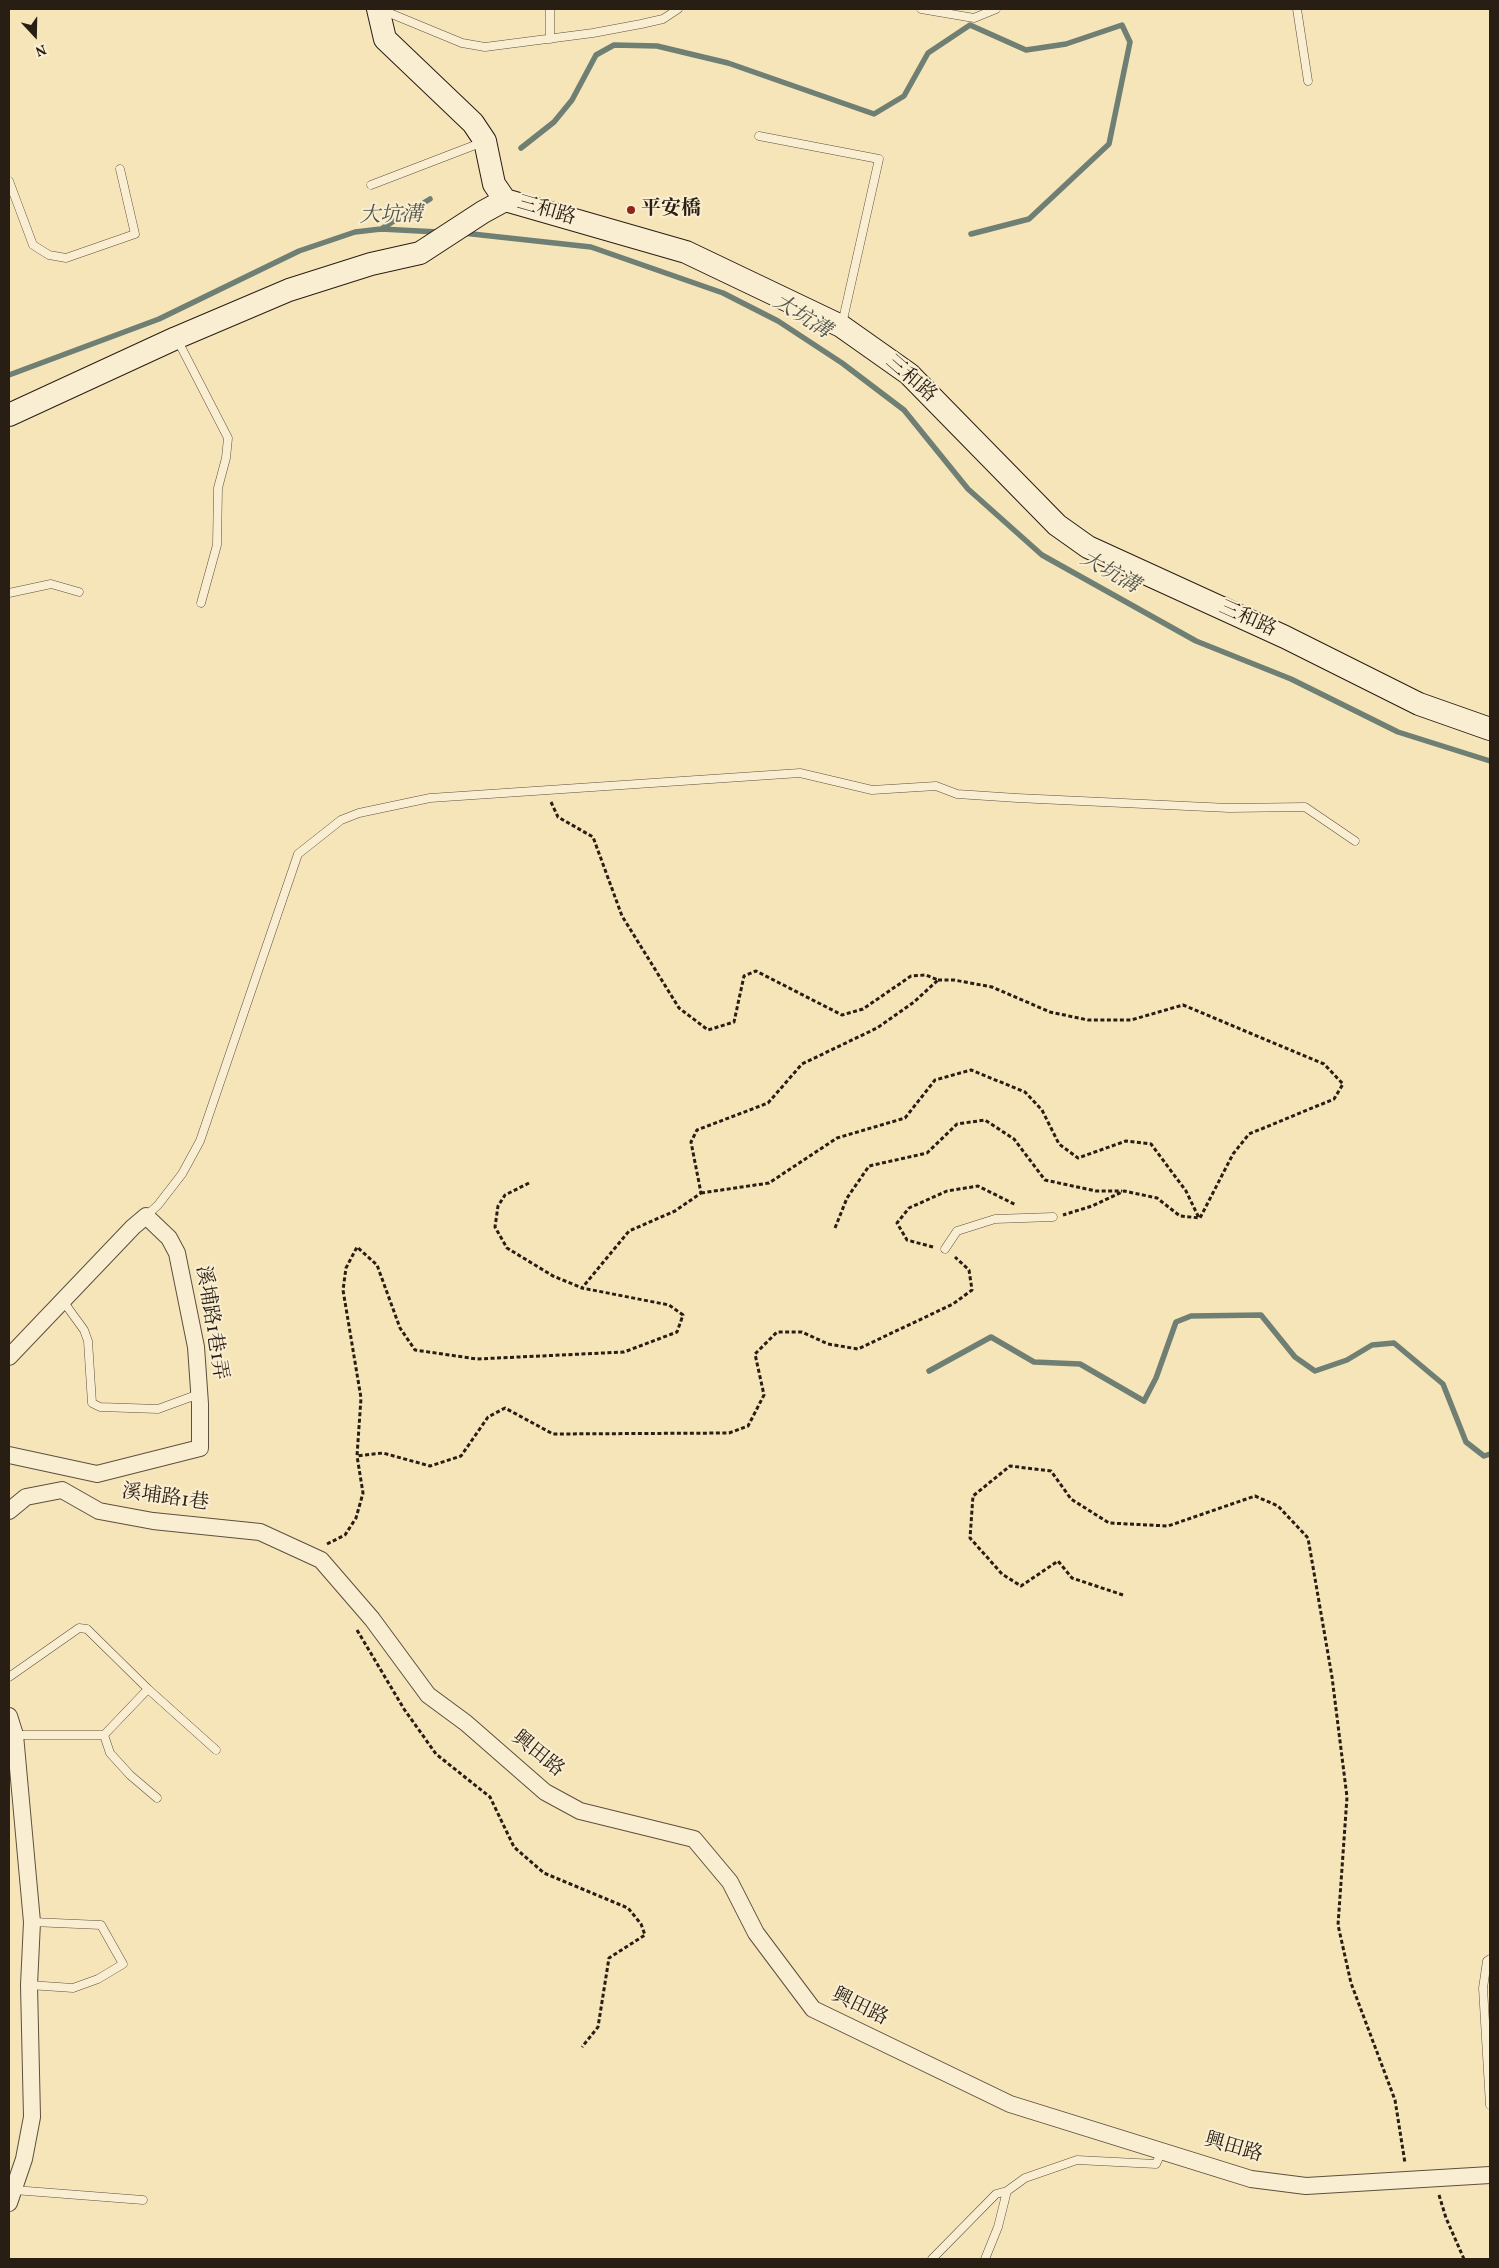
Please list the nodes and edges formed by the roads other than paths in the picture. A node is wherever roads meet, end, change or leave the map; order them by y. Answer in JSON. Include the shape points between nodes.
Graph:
{"nodes":[{"id":1,"x":378,"y":9,"type":"edge"},
{"id":2,"x":550,"y":9,"type":"edge"},
{"id":3,"x":678,"y":9,"type":"edge"},
{"id":4,"x":921,"y":9,"type":"edge"},
{"id":5,"x":996,"y":9,"type":"edge"},
{"id":6,"x":1297,"y":9,"type":"edge"},
{"id":7,"x":550,"y":38,"type":"junction"},
{"id":8,"x":1308,"y":81,"type":"dead end"},
{"id":9,"x":759,"y":136,"type":"dead end"},
{"id":10,"x":485,"y":141,"type":"junction"},
{"id":11,"x":120,"y":169,"type":"dead end"},
{"id":12,"x":9,"y":181,"type":"edge"},
{"id":13,"x":371,"y":185,"type":"dead end"},
{"id":14,"x":505,"y":200,"type":"junction"},
{"id":15,"x":841,"y":326,"type":"junction"},
{"id":16,"x":176,"y":338,"type":"junction"},
{"id":17,"x":9,"y":415,"type":"edge"},
{"id":18,"x":79,"y":592,"type":"dead end"},
{"id":19,"x":9,"y":593,"type":"edge"},
{"id":20,"x":201,"y":603,"type":"dead end"},
{"id":21,"x":1490,"y":729,"type":"edge"},
{"id":22,"x":1356,"y":841,"type":"dead end"},
{"id":23,"x":146,"y":1216,"type":"junction"},
{"id":24,"x":1053,"y":1217,"type":"road end"},
{"id":25,"x":946,"y":1249,"type":"road end"},
{"id":26,"x":63,"y":1301,"type":"junction"},
{"id":27,"x":9,"y":1357,"type":"edge"},
{"id":28,"x":199,"y":1394,"type":"junction"},
{"id":29,"x":9,"y":1454,"type":"edge"},
{"id":30,"x":9,"y":1510,"type":"edge"},
{"id":31,"x":321,"y":1560,"type":"joint"},
{"id":32,"x":9,"y":1677,"type":"edge"},
{"id":33,"x":148,"y":1689,"type":"junction"},
{"id":34,"x":9,"y":1716,"type":"edge"},
{"id":35,"x":15,"y":1735,"type":"junction"},
{"id":36,"x":104,"y":1735,"type":"junction"},
{"id":37,"x":216,"y":1750,"type":"dead end"},
{"id":38,"x":157,"y":1798,"type":"dead end"},
{"id":39,"x":32,"y":1922,"type":"junction"},
{"id":40,"x":1490,"y":1958,"type":"edge"},
{"id":41,"x":29,"y":1985,"type":"junction"},
{"id":42,"x":1490,"y":2105,"type":"edge"},
{"id":43,"x":1162,"y":2151,"type":"junction"},
{"id":44,"x":1490,"y":2175,"type":"edge"},
{"id":45,"x":1007,"y":2191,"type":"junction"},
{"id":46,"x":11,"y":2197,"type":"edge"},
{"id":47,"x":143,"y":2200,"type":"dead end"},
{"id":48,"x":932,"y":2259,"type":"edge"},
{"id":49,"x":985,"y":2259,"type":"edge"}],
"edges":[{"from":1,"to":7,"type":"lane","via":[[462,43],[485,47]]},
{"from":1,"to":10,"type":"main road","name":"三和路","via":[[385,39],[473,123]]},
{"from":2,"to":7,"type":"lane"},
{"from":3,"to":7,"type":"lane","via":[[663,19],[641,24]]},
{"from":4,"to":5,"type":"lane","via":[[974,18]]},
{"from":6,"to":8,"type":"lane"},
{"from":9,"to":15,"type":"lane","via":[[879,159]]},
{"from":10,"to":13,"type":"lane"},
{"from":10,"to":14,"type":"main road","name":"三和路","via":[[494,184]]},
{"from":11,"to":12,"type":"lane","via":[[135,234],[66,258],[49,255],[32,245]]},
{"from":14,"to":15,"type":"main road","name":"三和路","via":[[686,252]]},
{"from":14,"to":16,"type":"main road","via":[[420,253],[289,290]]},
{"from":15,"to":21,"type":"main road","name":"三和路","via":[[909,374],[1057,525],[1088,547],[1285,637],[1419,704]]},
{"from":16,"to":17,"type":"main road"},
{"from":16,"to":20,"type":"lane","via":[[228,438],[218,488],[217,545]]},
{"from":18,"to":19,"type":"lane","via":[[51,584]]},
{"from":22,"to":23,"type":"lane","via":[[1305,807],[1229,808],[1017,798],[957,794],[936,786],[872,790],[800,773],[430,798],[359,813],[341,820],[298,854],[200,1140],[182,1174]]},
{"from":23,"to":26,"type":"street"},
{"from":23,"to":28,"type":"street","name":"溪埔路1巷1弄","via":[[169,1238],[177,1253],[196,1347]]},
{"from":24,"to":25,"type":"lane","via":[[995,1218],[957,1231]]},
{"from":26,"to":27,"type":"street"},
{"from":26,"to":28,"type":"lane","via":[[88,1341],[92,1404],[158,1409]]},
{"from":28,"to":29,"type":"street","name":"溪埔路1巷1弄","via":[[200,1448],[97,1474]]},
{"from":30,"to":31,"type":"street","name":"溪埔路1巷","via":[[26,1497],[62,1490],[99,1511],[153,1521],[260,1532]]},
{"from":31,"to":43,"type":"street","name":"興田路","via":[[372,1619],[428,1695],[466,1723],[545,1792],[580,1811],[694,1839],[730,1882],[756,1933],[813,2009],[1010,2104]]},
{"from":32,"to":33,"type":"lane","via":[[79,1628],[88,1629]]},
{"from":33,"to":36,"type":"lane"},
{"from":33,"to":37,"type":"lane"},
{"from":34,"to":35,"type":"street"},
{"from":35,"to":36,"type":"lane"},
{"from":35,"to":39,"type":"street"},
{"from":36,"to":38,"type":"lane","via":[[110,1753]]},
{"from":39,"to":41,"type":"street"},
{"from":39,"to":41,"type":"lane","via":[[101,1925],[123,1964],[98,1979],[73,1988]]},
{"from":40,"to":42,"type":"lane","via":[[1483,1988]]},
{"from":41,"to":46,"type":"street","via":[[32,2117],[24,2159]]},
{"from":43,"to":44,"type":"street","name":"興田路","via":[[1251,2179],[1306,2186]]},
{"from":43,"to":45,"type":"lane","via":[[1156,2164],[1077,2160],[1025,2178]]},
{"from":45,"to":48,"type":"lane","via":[[996,2194]]},
{"from":45,"to":49,"type":"lane","via":[[998,2227]]},
{"from":46,"to":47,"type":"lane"}]}
